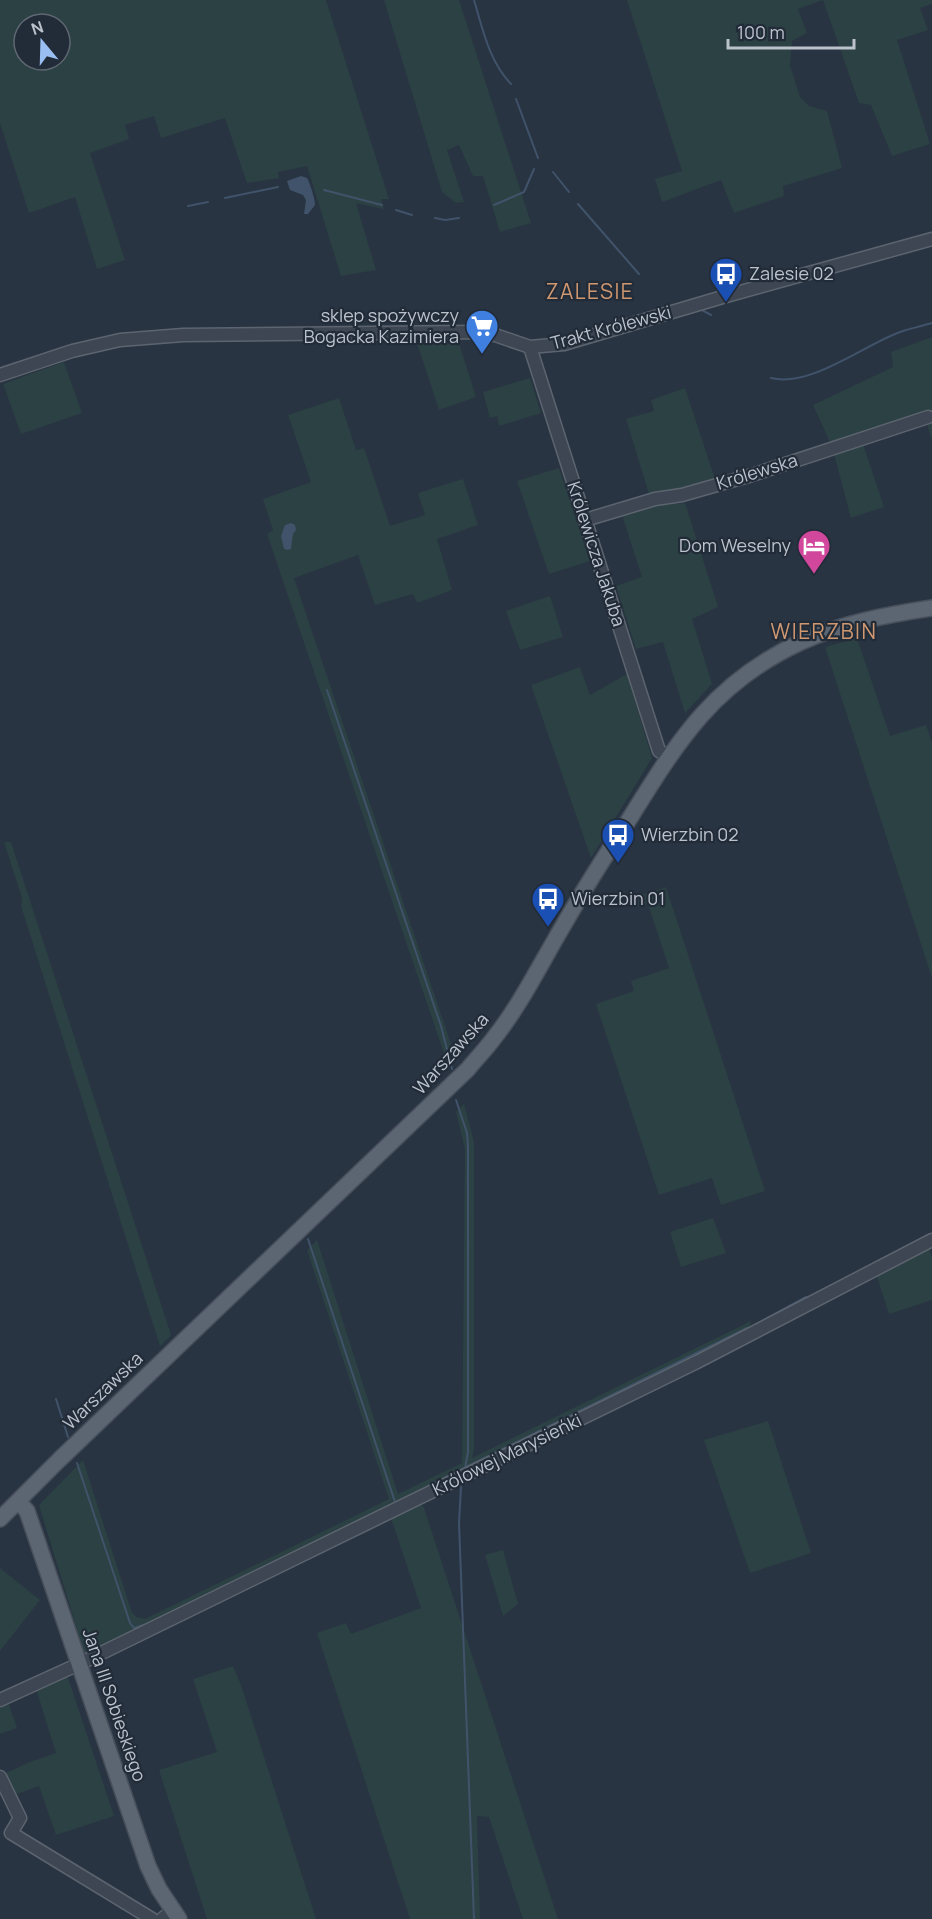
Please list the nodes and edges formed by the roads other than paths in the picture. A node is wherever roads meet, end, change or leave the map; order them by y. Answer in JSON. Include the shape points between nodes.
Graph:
{"nodes":[{"id":1,"x":932,"y":239,"type":"edge"},
{"id":2,"x":530,"y":347,"type":"junction"},
{"id":3,"x":0,"y":375,"type":"edge"},
{"id":4,"x":928,"y":417,"type":"dead end"},
{"id":5,"x":585,"y":520,"type":"junction"},
{"id":6,"x":932,"y":608,"type":"edge"},
{"id":7,"x":668,"y":756,"type":"junction"},
{"id":8,"x":932,"y":1240,"type":"edge"},
{"id":9,"x":18,"y":1501,"type":"junction"},
{"id":10,"x":0,"y":1519,"type":"edge"},
{"id":11,"x":79,"y":1664,"type":"junction"},
{"id":12,"x":0,"y":1700,"type":"edge"},
{"id":13,"x":0,"y":1777,"type":"edge"},
{"id":14,"x":171,"y":1916,"type":"edge"},
{"id":15,"x":152,"y":1919,"type":"edge"}],
"edges":[{"from":1,"to":2,"type":"street","name":"Trakt Królewski","via":[[564,344]]},
{"from":2,"to":3,"type":"street","name":"Trakt Królewski","via":[[495,335],[471,332],[183,335],[120,340]]},
{"from":2,"to":5,"type":"street","name":"Królewicza Jakuba"},
{"from":4,"to":5,"type":"street","name":"Królewska","via":[[752,475]]},
{"from":5,"to":7,"type":"street","name":"Królewicza Jakuba","via":[[659,751]]},
{"from":6,"to":7,"type":"main road","name":"Warszawska","via":[[858,621],[783,651],[714,700]]},
{"from":7,"to":9,"type":"main road","name":"Warszawska","via":[[519,1001],[468,1070]]},
{"from":8,"to":11,"type":"street","name":"Królowej Marysieńki","via":[[698,1362]]},
{"from":9,"to":10,"type":"main road","name":"Warszawska"},
{"from":9,"to":11,"type":"main road","name":"Jana III Sobieskiego","via":[[27,1511]]},
{"from":11,"to":12,"type":"street","name":"Królowej Marysieńki"},
{"from":11,"to":14,"type":"main road","name":"Jana III Sobieskiego","via":[[148,1866]]},
{"from":13,"to":15,"type":"street","via":[[20,1818],[11,1833]]}]}
